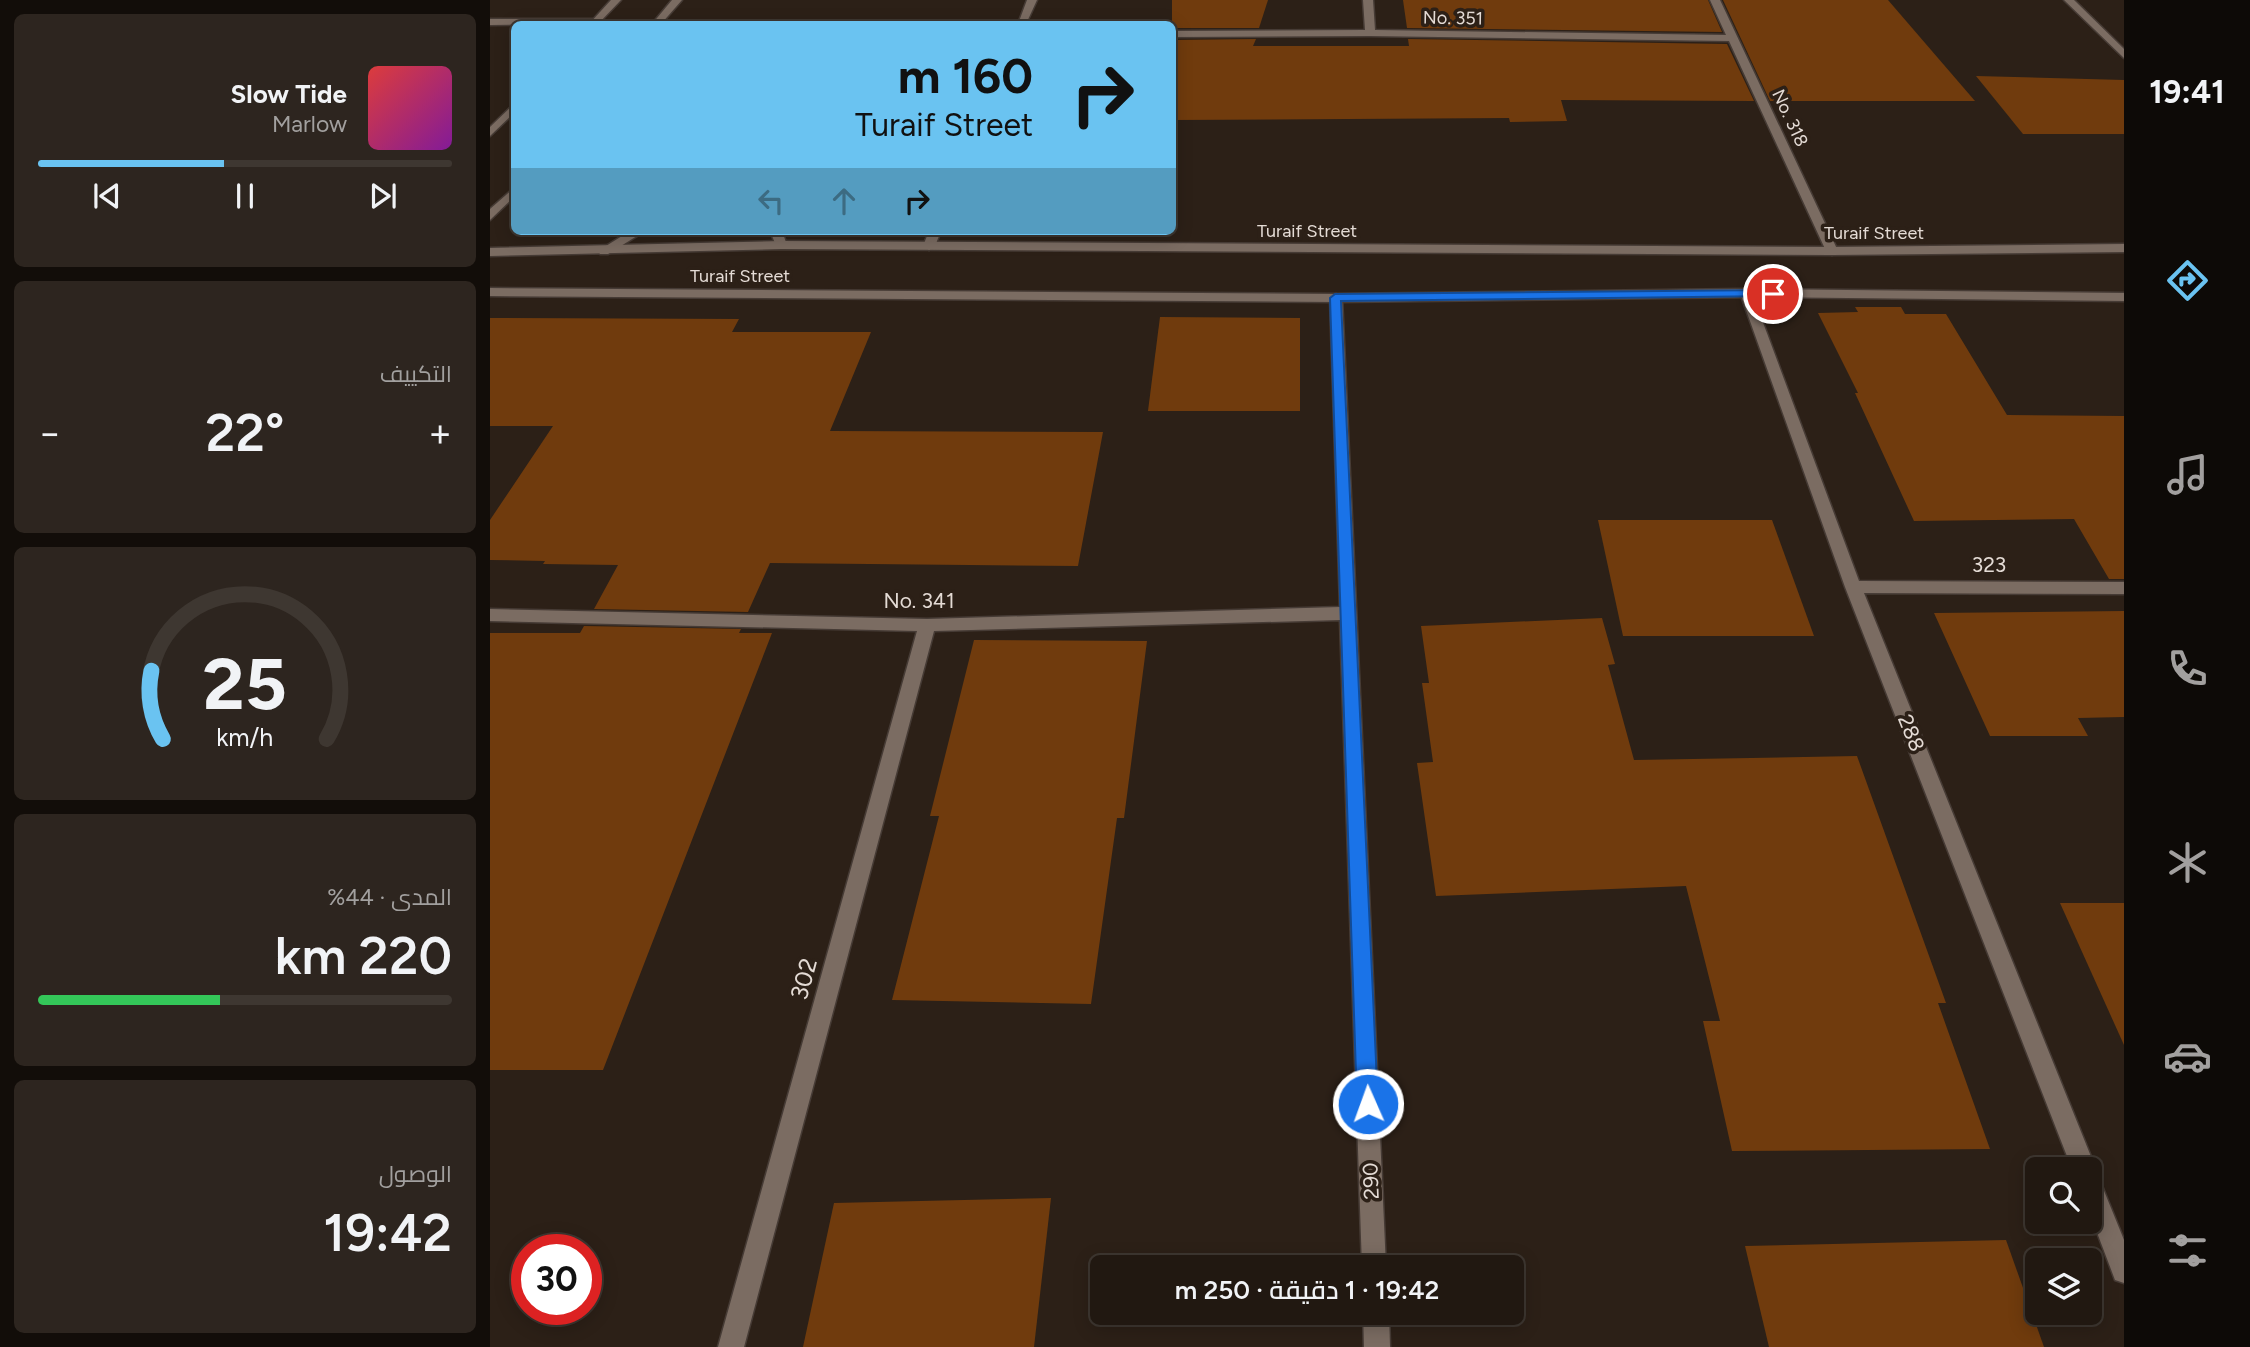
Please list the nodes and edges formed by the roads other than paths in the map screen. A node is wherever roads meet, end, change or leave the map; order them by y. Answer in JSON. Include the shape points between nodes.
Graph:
{"nodes":[{"id":1,"x":616,"y":0,"type":"edge"},
{"id":2,"x":677,"y":0,"type":"edge"},
{"id":3,"x":1032,"y":0,"type":"edge"},
{"id":4,"x":1368,"y":0,"type":"edge"},
{"id":5,"x":1715,"y":0,"type":"edge"},
{"id":6,"x":2069,"y":0,"type":"edge"},
{"id":7,"x":596,"y":21,"type":"edge"},
{"id":8,"x":659,"y":21,"type":"edge"},
{"id":9,"x":1023,"y":21,"type":"edge"},
{"id":10,"x":490,"y":22,"type":"edge"},
{"id":11,"x":511,"y":22,"type":"edge"},
{"id":12,"x":1370,"y":33,"type":"junction"},
{"id":13,"x":1176,"y":34,"type":"edge"},
{"id":14,"x":1734,"y":38,"type":"junction"},
{"id":15,"x":2124,"y":55,"type":"edge"},
{"id":16,"x":511,"y":110,"type":"edge"},
{"id":17,"x":490,"y":133,"type":"edge"},
{"id":18,"x":511,"y":194,"type":"edge"},
{"id":19,"x":490,"y":216,"type":"edge"},
{"id":20,"x":632,"y":235,"type":"edge"},
{"id":21,"x":777,"y":235,"type":"edge"},
{"id":22,"x":933,"y":235,"type":"edge"},
{"id":23,"x":781,"y":245,"type":"junction"},
{"id":24,"x":929,"y":246,"type":"junction"},
{"id":25,"x":2124,"y":248,"type":"edge"},
{"id":26,"x":604,"y":251,"type":"junction"},
{"id":27,"x":1832,"y":251,"type":"junction"},
{"id":28,"x":490,"y":252,"type":"edge"},
{"id":29,"x":490,"y":292,"type":"edge"},
{"id":30,"x":1746,"y":293,"type":"junction"},
{"id":31,"x":2124,"y":297,"type":"edge"},
{"id":32,"x":1335,"y":298,"type":"junction"},
{"id":33,"x":1853,"y":587,"type":"junction"},
{"id":34,"x":2124,"y":588,"type":"edge"},
{"id":35,"x":1349,"y":613,"type":"junction"},
{"id":36,"x":490,"y":615,"type":"edge"},
{"id":37,"x":927,"y":625,"type":"junction"},
{"id":38,"x":2079,"y":1157,"type":"edge"},
{"id":39,"x":2102,"y":1215,"type":"edge"},
{"id":40,"x":1374,"y":1255,"type":"edge"},
{"id":41,"x":2124,"y":1271,"type":"edge"},
{"id":42,"x":1376,"y":1325,"type":"edge"},
{"id":43,"x":731,"y":1347,"type":"edge"},
{"id":44,"x":1377,"y":1347,"type":"edge"}],
"edges":[{"from":1,"to":7,"type":"street"},
{"from":2,"to":8,"type":"street"},
{"from":3,"to":9,"type":"street"},
{"from":4,"to":12,"type":"street"},
{"from":5,"to":14,"type":"street","name":"No. 318"},
{"from":6,"to":15,"type":"street"},
{"from":10,"to":11,"type":"street"},
{"from":12,"to":13,"type":"street","name":"No. 351"},
{"from":12,"to":14,"type":"street","name":"No. 351"},
{"from":14,"to":27,"type":"street","name":"No. 318"},
{"from":16,"to":17,"type":"street"},
{"from":18,"to":19,"type":"street"},
{"from":20,"to":26,"type":"street"},
{"from":21,"to":23,"type":"street"},
{"from":22,"to":24,"type":"street"},
{"from":23,"to":24,"type":"street","name":"Turaif Street"},
{"from":23,"to":26,"type":"street","name":"Turaif Street"},
{"from":24,"to":27,"type":"street","name":"Turaif Street"},
{"from":25,"to":27,"type":"street","name":"Turaif Street"},
{"from":26,"to":28,"type":"street","name":"Turaif Street"},
{"from":29,"to":32,"type":"street","name":"Turaif Street"},
{"from":30,"to":31,"type":"street","name":"Turaif Street"},
{"from":30,"to":32,"type":"street","name":"Turaif Street"},
{"from":30,"to":33,"type":"street","name":"288"},
{"from":32,"to":35,"type":"street","name":"290"},
{"from":33,"to":34,"type":"street","name":"323"},
{"from":33,"to":38,"type":"street","name":"288"},
{"from":35,"to":37,"type":"street","name":"No. 341"},
{"from":35,"to":40,"type":"street","name":"290"},
{"from":36,"to":37,"type":"street","name":"No. 341"},
{"from":37,"to":43,"type":"street","name":"302"},
{"from":39,"to":41,"type":"street"},
{"from":42,"to":44,"type":"street"}]}
